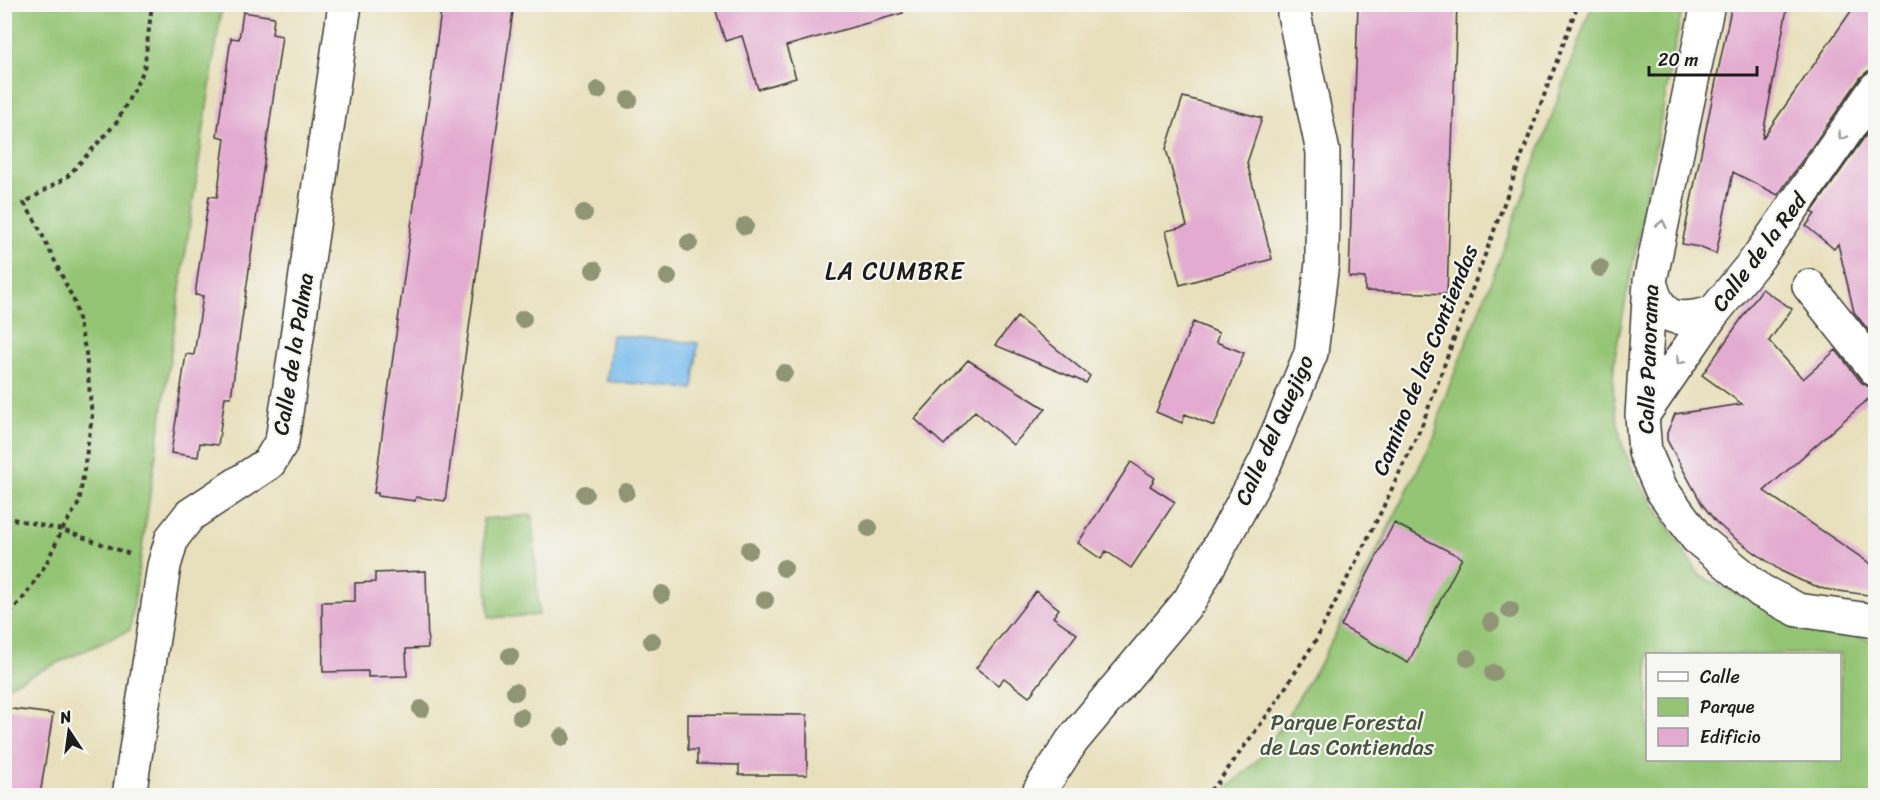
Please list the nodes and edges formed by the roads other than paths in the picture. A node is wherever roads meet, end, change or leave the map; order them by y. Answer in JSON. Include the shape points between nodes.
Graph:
{"nodes":[{"id":1,"x":345,"y":4,"type":"edge"},
{"id":2,"x":1295,"y":4,"type":"edge"},
{"id":3,"x":1708,"y":4,"type":"edge"},
{"id":4,"x":1875,"y":88,"type":"edge"},
{"id":5,"x":1650,"y":281,"type":"junction"},
{"id":6,"x":1809,"y":286,"type":"dead end"},
{"id":7,"x":1713,"y":313,"type":"junction"},
{"id":8,"x":1875,"y":370,"type":"edge"},
{"id":9,"x":1642,"y":416,"type":"junction"},
{"id":10,"x":1875,"y":621,"type":"edge"},
{"id":11,"x":129,"y":795,"type":"edge"},
{"id":12,"x":1039,"y":795,"type":"edge"}],
"edges":[{"from":1,"to":11,"type":"street","name":"Calle de la Palma","via":[[282,441],[269,463],[190,515],[172,538],[164,566]]},
{"from":2,"to":12,"type":"street","name":"Calle del Quejigo","via":[[1323,152],[1322,263],[1311,353],[1266,461],[1190,600],[1072,741]]},
{"from":5,"to":3,"type":"street","name":"Calle Panorama","one_way":true},
{"from":4,"to":7,"type":"street","name":"Calle de la Red","one_way":true,"via":[[1757,259]]},
{"from":5,"to":7,"type":"street","via":[[1657,302],[1674,317]]},
{"from":5,"to":9,"type":"street","name":"Calle Panorama"},
{"from":6,"to":8,"type":"street"},
{"from":7,"to":9,"type":"street","name":"Calle de la Red","one_way":true},
{"from":9,"to":10,"type":"street","name":"Calle Panorama","via":[[1645,452],[1661,489],[1697,538],[1761,591],[1798,610]]}]}
